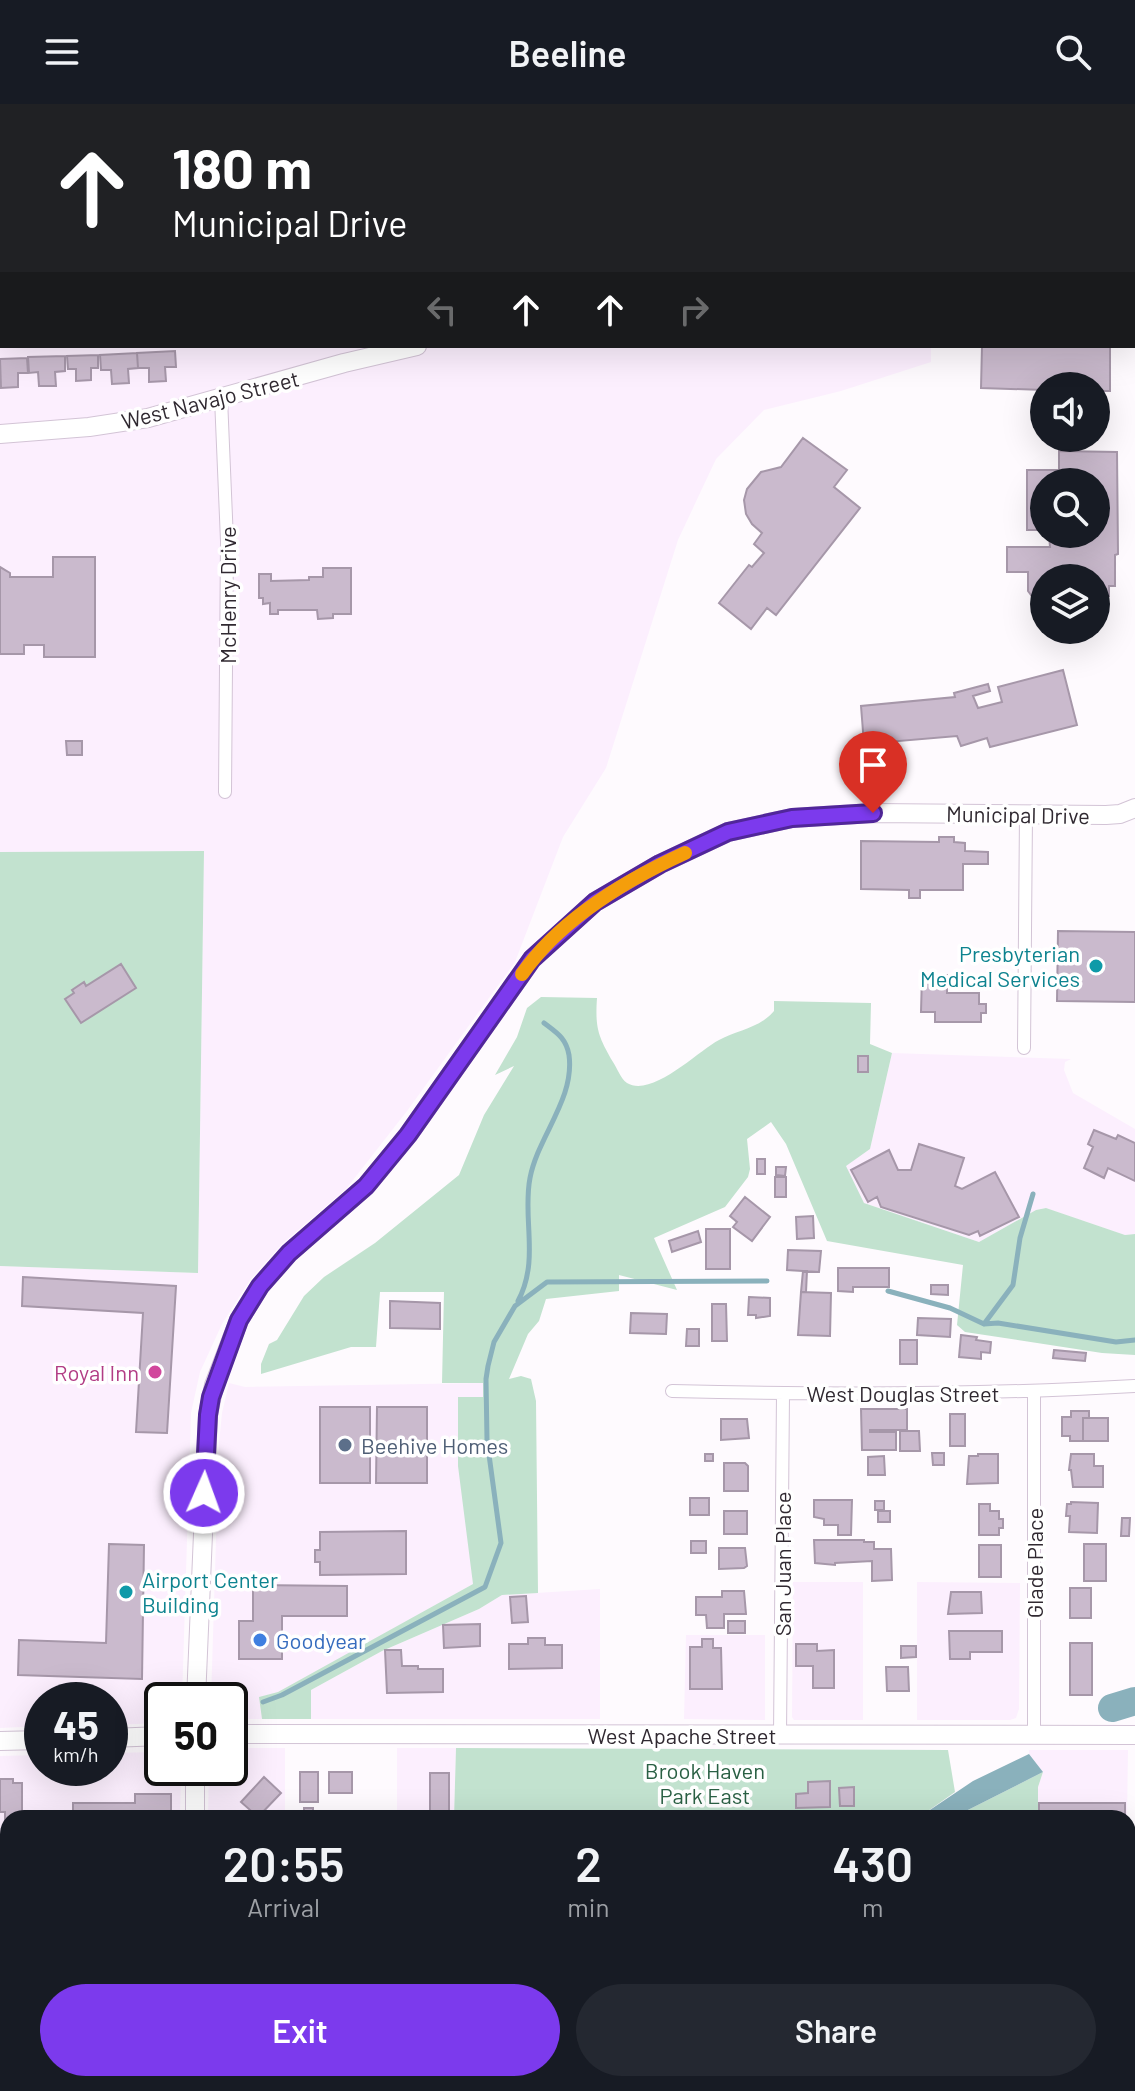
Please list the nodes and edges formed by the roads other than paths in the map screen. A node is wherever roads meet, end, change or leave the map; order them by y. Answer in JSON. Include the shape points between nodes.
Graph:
{"nodes":[{"id":1,"x":409,"y":348,"type":"edge"},
{"id":2,"x":221,"y":398,"type":"junction"},
{"id":3,"x":0,"y":434,"type":"edge"},
{"id":4,"x":225,"y":792,"type":"dead end"},
{"id":5,"x":1135,"y":808,"type":"edge"},
{"id":6,"x":1026,"y":814,"type":"junction"},
{"id":7,"x":1024,"y":1048,"type":"dead end"},
{"id":8,"x":1134,"y":1386,"type":"edge"},
{"id":9,"x":672,"y":1391,"type":"dead end"},
{"id":10,"x":1034,"y":1392,"type":"junction"},
{"id":11,"x":783,"y":1394,"type":"junction"},
{"id":12,"x":197,"y":1682,"type":"edge"},
{"id":13,"x":248,"y":1734,"type":"edge"},
{"id":14,"x":780,"y":1735,"type":"junction"},
{"id":15,"x":1034,"y":1735,"type":"junction"},
{"id":16,"x":1135,"y":1735,"type":"edge"},
{"id":17,"x":24,"y":1740,"type":"edge"},
{"id":18,"x":0,"y":1741,"type":"edge"},
{"id":19,"x":195,"y":1786,"type":"edge"},
{"id":20,"x":195,"y":1810,"type":"edge"}],
"edges":[{"from":1,"to":2,"type":"main road","name":"West Navajo Street"},
{"from":2,"to":3,"type":"main road","name":"West Navajo Street","via":[[148,418]]},
{"from":2,"to":4,"type":"street","name":"McHenry Drive","via":[[227,556]]},
{"from":5,"to":6,"type":"main road","name":"Municipal Drive","via":[[1106,815]]},
{"from":6,"to":7,"type":"street"},
{"from":6,"to":12,"type":"main road","name":"Municipal Drive","via":[[873,813],[792,818],[728,832],[595,902],[532,959],[408,1135],[366,1186],[289,1253],[239,1320],[214,1385],[207,1426]]},
{"from":8,"to":10,"type":"street","name":"West Douglas Street"},
{"from":9,"to":11,"type":"street","name":"West Douglas Street"},
{"from":10,"to":11,"type":"street","name":"West Douglas Street"},
{"from":10,"to":15,"type":"street","name":"Glade Place"},
{"from":11,"to":14,"type":"street","name":"San Juan Place"},
{"from":13,"to":14,"type":"main road","name":"West Apache Street"},
{"from":14,"to":15,"type":"main road","name":"West Apache Street"},
{"from":15,"to":16,"type":"main road","name":"West Apache Street"},
{"from":17,"to":18,"type":"main road"},
{"from":19,"to":20,"type":"main road"}]}
